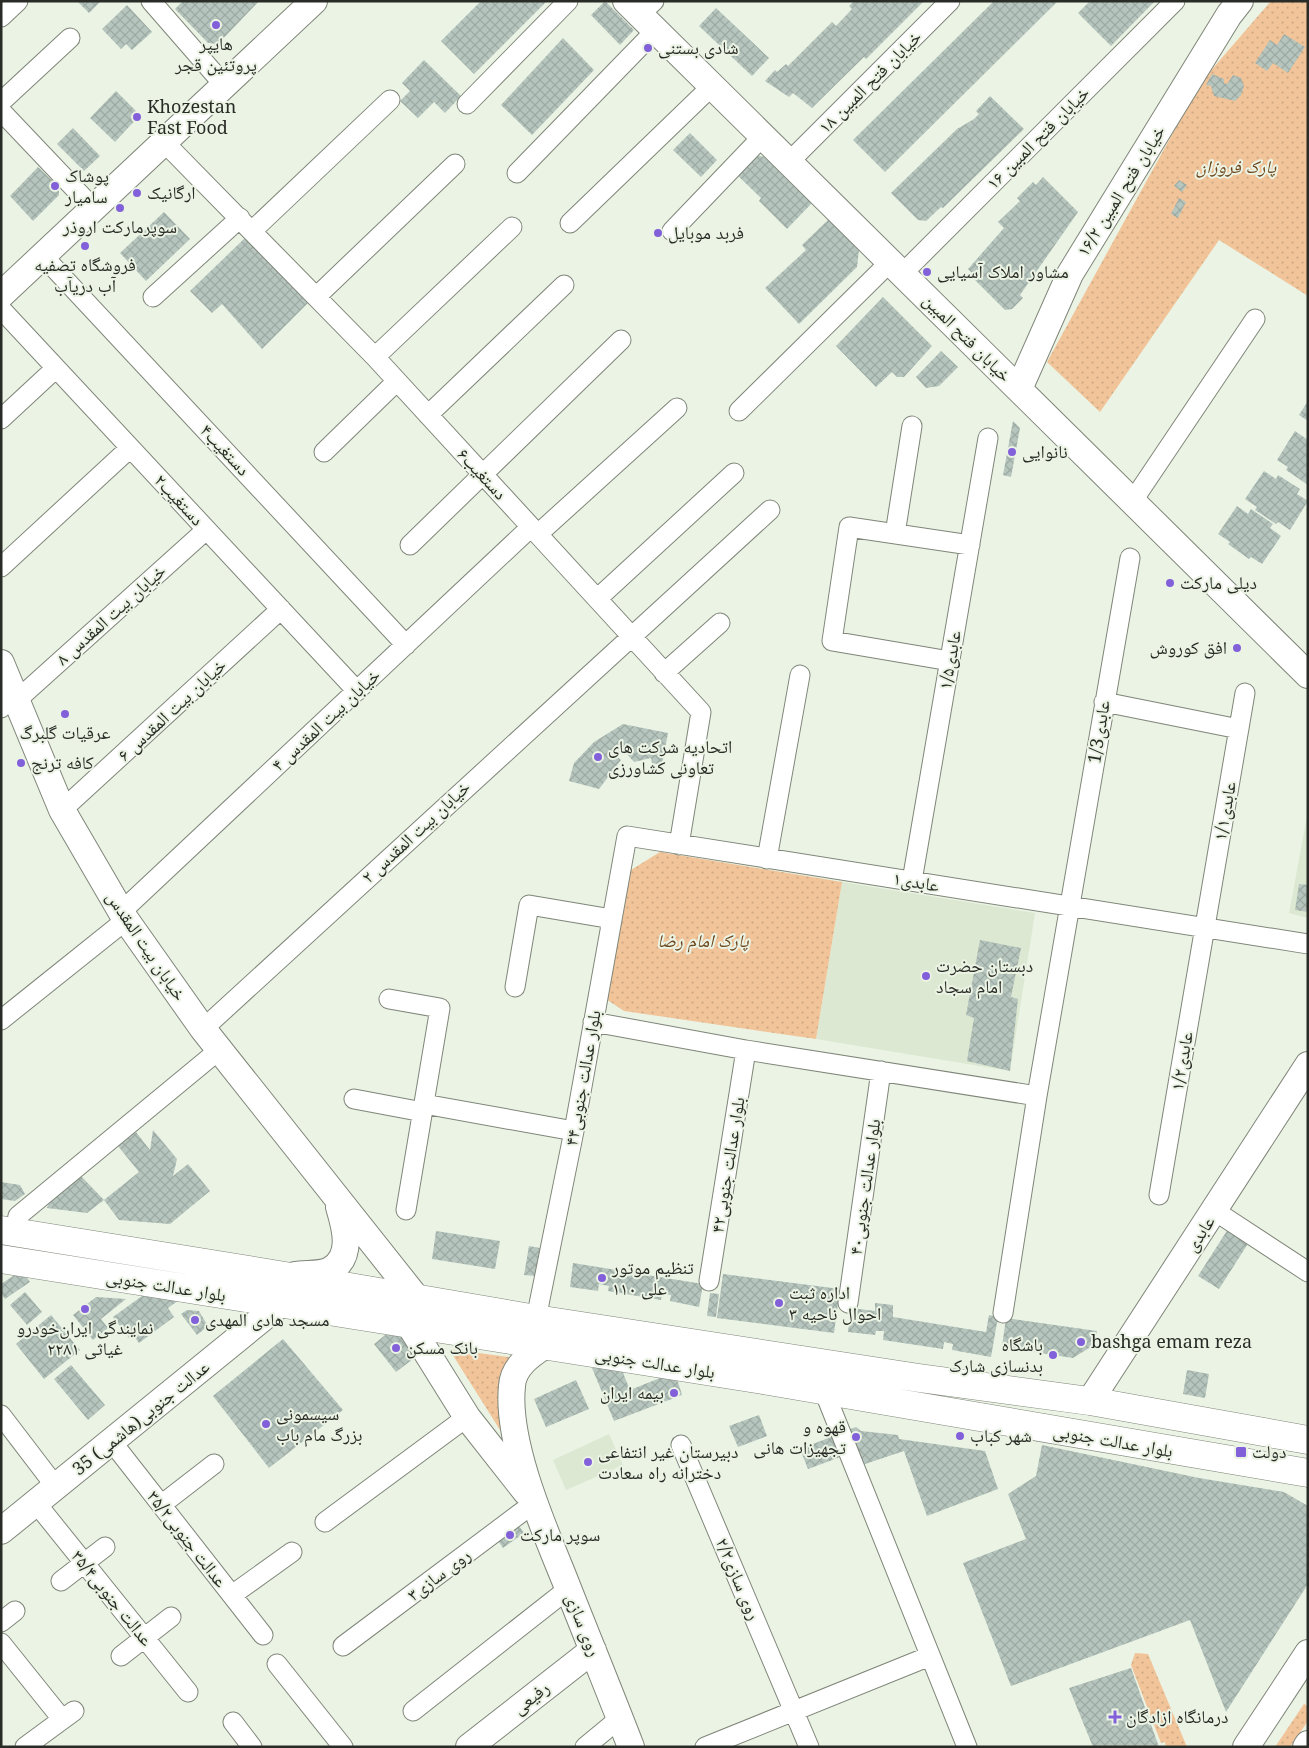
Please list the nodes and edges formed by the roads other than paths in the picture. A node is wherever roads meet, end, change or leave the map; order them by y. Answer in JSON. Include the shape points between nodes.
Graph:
{"nodes":[{"id":1,"x":18,"y":1,"type":"edge"},
{"id":2,"x":151,"y":1,"type":"edge"},
{"id":3,"x":314,"y":1,"type":"edge"},
{"id":4,"x":568,"y":1,"type":"edge"},
{"id":5,"x":950,"y":1,"type":"edge"},
{"id":6,"x":1175,"y":1,"type":"edge"},
{"id":7,"x":1240,"y":1,"type":"edge"},
{"id":8,"x":644,"y":12,"type":"edge"},
{"id":9,"x":1,"y":18,"type":"edge"},
{"id":10,"x":70,"y":38,"type":"dead end"},
{"id":11,"x":225,"y":86,"type":"junction"},
{"id":12,"x":712,"y":86,"type":"junction"},
{"id":13,"x":390,"y":100,"type":"dead end"},
{"id":14,"x":1,"y":102,"type":"edge"},
{"id":15,"x":467,"y":104,"type":"dead end"},
{"id":16,"x":1,"y":111,"type":"edge"},
{"id":17,"x":763,"y":136,"type":"junction"},
{"id":18,"x":166,"y":143,"type":"junction"},
{"id":19,"x":789,"y":162,"type":"junction"},
{"id":20,"x":455,"y":164,"type":"dead end"},
{"id":21,"x":517,"y":174,"type":"dead end"},
{"id":22,"x":94,"y":209,"type":"junction"},
{"id":23,"x":570,"y":223,"type":"dead end"},
{"id":24,"x":246,"y":225,"type":"junction"},
{"id":25,"x":512,"y":226,"type":"dead end"},
{"id":26,"x":672,"y":231,"type":"dead end"},
{"id":27,"x":43,"y":256,"type":"junction"},
{"id":28,"x":896,"y":268,"type":"junction"},
{"id":29,"x":564,"y":285,"type":"dead end"},
{"id":30,"x":1,"y":295,"type":"edge"},
{"id":31,"x":153,"y":296,"type":"dead end"},
{"id":32,"x":316,"y":297,"type":"junction"},
{"id":33,"x":1,"y":309,"type":"edge"},
{"id":34,"x":1255,"y":319,"type":"dead end"},
{"id":35,"x":621,"y":340,"type":"dead end"},
{"id":36,"x":375,"y":357,"type":"junction"},
{"id":37,"x":56,"y":368,"type":"junction"},
{"id":38,"x":397,"y":381,"type":"junction"},
{"id":39,"x":1019,"y":389,"type":"junction"},
{"id":40,"x":677,"y":408,"type":"dead end"},
{"id":41,"x":739,"y":411,"type":"dead end"},
{"id":42,"x":428,"y":415,"type":"junction"},
{"id":43,"x":1,"y":419,"type":"edge"},
{"id":44,"x":912,"y":426,"type":"dead end"},
{"id":45,"x":988,"y":438,"type":"dead end"},
{"id":46,"x":130,"y":448,"type":"junction"},
{"id":47,"x":324,"y":452,"type":"dead end"},
{"id":48,"x":734,"y":474,"type":"dead end"},
{"id":49,"x":484,"y":475,"type":"junction"},
{"id":50,"x":1132,"y":502,"type":"junction"},
{"id":51,"x":770,"y":510,"type":"dead end"},
{"id":52,"x":206,"y":530,"type":"junction"},
{"id":53,"x":534,"y":531,"type":"junction"},
{"id":54,"x":894,"y":534,"type":"junction"},
{"id":55,"x":410,"y":545,"type":"dead end"},
{"id":56,"x":970,"y":545,"type":"junction"},
{"id":57,"x":1130,"y":558,"type":"dead end"},
{"id":58,"x":1,"y":567,"type":"edge"},
{"id":59,"x":597,"y":599,"type":"junction"},
{"id":60,"x":281,"y":609,"type":"junction"},
{"id":61,"x":720,"y":623,"type":"dead end"},
{"id":62,"x":630,"y":635,"type":"junction"},
{"id":63,"x":406,"y":645,"type":"junction"},
{"id":64,"x":950,"y":661,"type":"junction"},
{"id":65,"x":4,"y":670,"type":"edge"},
{"id":66,"x":664,"y":673,"type":"junction"},
{"id":67,"x":800,"y":675,"type":"dead end"},
{"id":68,"x":1308,"y":675,"type":"edge"},
{"id":69,"x":357,"y":691,"type":"junction"},
{"id":70,"x":1245,"y":694,"type":"dead end"},
{"id":71,"x":1104,"y":702,"type":"junction"},
{"id":72,"x":9,"y":704,"type":"edge"},
{"id":73,"x":1239,"y":729,"type":"junction"},
{"id":74,"x":62,"y":810,"type":"junction"},
{"id":75,"x":627,"y":836,"type":"joint"},
{"id":76,"x":679,"y":845,"type":"junction"},
{"id":77,"x":767,"y":859,"type":"junction"},
{"id":78,"x":912,"y":882,"type":"junction"},
{"id":79,"x":1071,"y":906,"type":"junction"},
{"id":80,"x":123,"y":916,"type":"junction"},
{"id":81,"x":612,"y":919,"type":"junction"},
{"id":82,"x":1205,"y":928,"type":"junction"},
{"id":83,"x":1308,"y":944,"type":"edge"},
{"id":84,"x":515,"y":987,"type":"dead end"},
{"id":85,"x":389,"y":999,"type":"dead end"},
{"id":86,"x":1,"y":1020,"type":"edge"},
{"id":87,"x":593,"y":1022,"type":"junction"},
{"id":88,"x":202,"y":1029,"type":"junction"},
{"id":89,"x":219,"y":1050,"type":"junction"},
{"id":90,"x":746,"y":1050,"type":"junction"},
{"id":91,"x":1308,"y":1065,"type":"edge"},
{"id":92,"x":881,"y":1071,"type":"junction"},
{"id":93,"x":1037,"y":1096,"type":"junction"},
{"id":94,"x":354,"y":1099,"type":"dead end"},
{"id":95,"x":423,"y":1108,"type":"junction"},
{"id":96,"x":574,"y":1131,"type":"junction"},
{"id":97,"x":1159,"y":1194,"type":"dead end"},
{"id":98,"x":337,"y":1201,"type":"junction"},
{"id":99,"x":406,"y":1210,"type":"dead end"},
{"id":100,"x":1215,"y":1211,"type":"junction"},
{"id":101,"x":8,"y":1232,"type":"edge"},
{"id":102,"x":1,"y":1260,"type":"edge"},
{"id":103,"x":179,"y":1260,"type":"junction"},
{"id":104,"x":1308,"y":1272,"type":"edge"},
{"id":105,"x":285,"y":1276,"type":"junction"},
{"id":106,"x":709,"y":1281,"type":"dead end"},
{"id":107,"x":175,"y":1288,"type":"junction"},
{"id":108,"x":848,"y":1303,"type":"dead end"},
{"id":109,"x":279,"y":1305,"type":"junction"},
{"id":110,"x":413,"y":1312,"type":"junction"},
{"id":111,"x":1003,"y":1313,"type":"dead end"},
{"id":112,"x":536,"y":1319,"type":"junction"},
{"id":113,"x":544,"y":1346,"type":"junction"},
{"id":114,"x":717,"y":1360,"type":"junction"},
{"id":115,"x":824,"y":1391,"type":"junction"},
{"id":116,"x":1090,"y":1401,"type":"junction"},
{"id":117,"x":1,"y":1414,"type":"edge"},
{"id":118,"x":467,"y":1417,"type":"junction"},
{"id":119,"x":1308,"y":1440,"type":"edge"},
{"id":120,"x":112,"y":1442,"type":"junction"},
{"id":121,"x":681,"y":1445,"type":"dead end"},
{"id":122,"x":214,"y":1464,"type":"dead end"},
{"id":123,"x":1307,"y":1474,"type":"edge"},
{"id":124,"x":56,"y":1487,"type":"junction"},
{"id":125,"x":36,"y":1503,"type":"junction"},
{"id":126,"x":534,"y":1503,"type":"junction"},
{"id":127,"x":161,"y":1505,"type":"junction"},
{"id":128,"x":325,"y":1522,"type":"dead end"},
{"id":129,"x":1,"y":1531,"type":"edge"},
{"id":130,"x":105,"y":1546,"type":"dead end"},
{"id":131,"x":292,"y":1552,"type":"dead end"},
{"id":132,"x":84,"y":1563,"type":"junction"},
{"id":133,"x":61,"y":1581,"type":"dead end"},
{"id":134,"x":568,"y":1589,"type":"junction"},
{"id":135,"x":232,"y":1596,"type":"junction"},
{"id":136,"x":171,"y":1617,"type":"dead end"},
{"id":137,"x":263,"y":1635,"type":"dead end"},
{"id":138,"x":144,"y":1638,"type":"junction"},
{"id":139,"x":1,"y":1643,"type":"edge"},
{"id":140,"x":344,"y":1646,"type":"dead end"},
{"id":141,"x":593,"y":1650,"type":"junction"},
{"id":142,"x":1308,"y":1653,"type":"edge"},
{"id":143,"x":121,"y":1656,"type":"dead end"},
{"id":144,"x":930,"y":1656,"type":"junction"},
{"id":145,"x":277,"y":1664,"type":"dead end"},
{"id":146,"x":1295,"y":1687,"type":"edge"},
{"id":147,"x":188,"y":1692,"type":"dead end"},
{"id":148,"x":413,"y":1710,"type":"dead end"},
{"id":149,"x":794,"y":1712,"type":"junction"},
{"id":150,"x":620,"y":1718,"type":"junction"},
{"id":151,"x":233,"y":1722,"type":"dead end"},
{"id":152,"x":25,"y":1747,"type":"edge"},
{"id":153,"x":252,"y":1747,"type":"edge"},
{"id":154,"x":343,"y":1747,"type":"edge"},
{"id":155,"x":469,"y":1747,"type":"edge"},
{"id":156,"x":585,"y":1747,"type":"edge"},
{"id":157,"x":631,"y":1747,"type":"edge"},
{"id":158,"x":705,"y":1747,"type":"edge"},
{"id":159,"x":809,"y":1747,"type":"edge"},
{"id":160,"x":967,"y":1747,"type":"edge"},
{"id":161,"x":1246,"y":1747,"type":"edge"}],
"edges":[{"from":1,"to":9,"type":"street"},
{"from":2,"to":11,"type":"street"},
{"from":3,"to":11,"type":"street"},
{"from":4,"to":15,"type":"street"},
{"from":5,"to":19,"type":"street","name":"خیابان فتح المبین ۱۸"},
{"from":6,"to":28,"type":"street","name":"خیابان فتح المبین ۱۶"},
{"from":7,"to":39,"type":"street","name":"خیابان فتح المبین ۱۶/۲","via":[[1070,274]]},
{"from":8,"to":12,"type":"street","name":"خیابان فتح المبین"},
{"from":8,"to":21,"type":"street"},
{"from":10,"to":14,"type":"street"},
{"from":11,"to":18,"type":"street"},
{"from":12,"to":17,"type":"street","name":"خیابان فتح المبین"},
{"from":12,"to":23,"type":"street"},
{"from":13,"to":24,"type":"street"},
{"from":16,"to":22,"type":"street"},
{"from":17,"to":19,"type":"street","name":"خیابان فتح المبین"},
{"from":17,"to":26,"type":"street"},
{"from":18,"to":22,"type":"street"},
{"from":18,"to":24,"type":"street","name":"دستغیب۶"},
{"from":19,"to":28,"type":"street","name":"خیابان فتح المبین"},
{"from":20,"to":32,"type":"street"},
{"from":22,"to":27,"type":"street"},
{"from":24,"to":31,"type":"street"},
{"from":24,"to":32,"type":"street","name":"دستغیب۶"},
{"from":25,"to":36,"type":"street"},
{"from":27,"to":30,"type":"street"},
{"from":27,"to":63,"type":"street","name":"دستغیب۴"},
{"from":28,"to":39,"type":"street","name":"خیابان فتح المبین"},
{"from":28,"to":41,"type":"street","name":"خیابان فتح المبین ۱۶"},
{"from":29,"to":42,"type":"street"},
{"from":32,"to":36,"type":"street","name":"دستغیب۶"},
{"from":33,"to":37,"type":"street","name":"۲دستغیب"},
{"from":34,"to":50,"type":"street"},
{"from":35,"to":49,"type":"street"},
{"from":36,"to":38,"type":"street","name":"دستغیب۶"},
{"from":37,"to":43,"type":"street"},
{"from":37,"to":46,"type":"street","name":"۲دستغیب"},
{"from":38,"to":42,"type":"street","name":"دستغیب۶"},
{"from":38,"to":47,"type":"street"},
{"from":39,"to":50,"type":"street","name":"خیابان فتح المبین"},
{"from":40,"to":53,"type":"street","name":"خیابان بیت المقدس ۴"},
{"from":42,"to":49,"type":"street","name":"دستغیب۶"},
{"from":44,"to":54,"type":"street"},
{"from":45,"to":56,"type":"street","name":"عابدی۱/۵"},
{"from":46,"to":52,"type":"street","name":"۲دستغیب"},
{"from":46,"to":58,"type":"street"},
{"from":48,"to":59,"type":"street"},
{"from":49,"to":53,"type":"street","name":"دستغیب۶"},
{"from":49,"to":55,"type":"street"},
{"from":50,"to":68,"type":"street","name":"خیابان فتح المبین"},
{"from":51,"to":62,"type":"street","name":"خیابان بیت المقدس ۲"},
{"from":52,"to":60,"type":"street","name":"۲دستغیب"},
{"from":52,"to":72,"type":"street","name":"خیابان بیت المقدس ۸"},
{"from":53,"to":59,"type":"street","name":"دستغیب۶"},
{"from":53,"to":63,"type":"street","name":"خیابان بیت المقدس ۴"},
{"from":54,"to":56,"type":"street"},
{"from":54,"to":64,"type":"street","via":[[849,527],[832,641]]},
{"from":56,"to":64,"type":"street","name":"عابدی۱/۵"},
{"from":57,"to":71,"type":"street","name":"عابدی1/3"},
{"from":59,"to":62,"type":"street","name":"دستغیب۶"},
{"from":60,"to":69,"type":"street","name":"۲دستغیب"},
{"from":60,"to":74,"type":"street","name":"خیابان بیت المقدس ۶"},
{"from":61,"to":66,"type":"street"},
{"from":62,"to":66,"type":"street","name":"دستغیب۶"},
{"from":62,"to":88,"type":"street","name":"خیابان بیت المقدس ۲"},
{"from":63,"to":69,"type":"street","name":"خیابان بیت المقدس ۴"},
{"from":64,"to":78,"type":"street","name":"عابدی۱/۵"},
{"from":65,"to":72,"type":"street","name":"خیابان بیت المقدس"},
{"from":66,"to":76,"type":"street","name":"دستغیب۶","via":[[700,712]]},
{"from":67,"to":77,"type":"street"},
{"from":69,"to":80,"type":"street","name":"خیابان بیت المقدس ۴"},
{"from":70,"to":73,"type":"street","name":"عابدی۱/۱"},
{"from":71,"to":73,"type":"street"},
{"from":71,"to":79,"type":"street","name":"عابدی1/3"},
{"from":72,"to":74,"type":"street","name":"خیابان بیت المقدس"},
{"from":73,"to":82,"type":"street","name":"عابدی۱/۱"},
{"from":74,"to":80,"type":"street","name":"خیابان بیت المقدس"},
{"from":75,"to":76,"type":"street","name":"۱عابدی"},
{"from":75,"to":81,"type":"street","name":"بلوار عدالت جنوبی۴۴"},
{"from":76,"to":77,"type":"street","name":"۱عابدی"},
{"from":77,"to":78,"type":"street","name":"۱عابدی"},
{"from":78,"to":79,"type":"street","name":"۱عابدی"},
{"from":79,"to":82,"type":"street","name":"۱عابدی"},
{"from":79,"to":93,"type":"street","name":"عابدی1/3"},
{"from":80,"to":86,"type":"street","name":"خیابان بیت المقدس ۴"},
{"from":80,"to":88,"type":"street","name":"خیابان بیت المقدس"},
{"from":81,"to":84,"type":"street","via":[[529,905]]},
{"from":81,"to":87,"type":"street","name":"بلوار عدالت جنوبی۴۴"},
{"from":82,"to":83,"type":"street","name":"۱عابدی"},
{"from":82,"to":97,"type":"street","name":"عابدی۱/۲"},
{"from":85,"to":95,"type":"street","via":[[440,1008]]},
{"from":87,"to":90,"type":"street"},
{"from":87,"to":96,"type":"street","name":"بلوار عدالت جنوبی۴۴"},
{"from":88,"to":89,"type":"street","name":"خیابان بیت المقدس"},
{"from":89,"to":98,"type":"street","name":"خیابان بیت المقدس"},
{"from":89,"to":101,"type":"street","via":[[18,1216]]},
{"from":90,"to":92,"type":"street"},
{"from":90,"to":106,"type":"street","name":"بلوار عدالت جنوبی۴۲"},
{"from":91,"to":100,"type":"street","name":"عابدی"},
{"from":92,"to":93,"type":"street"},
{"from":92,"to":108,"type":"street","name":"بلوار عدالت جنوبی۴۰"},
{"from":93,"to":111,"type":"street","name":"عابدی1/3"},
{"from":94,"to":95,"type":"street"},
{"from":95,"to":96,"type":"street"},
{"from":95,"to":99,"type":"street"},
{"from":96,"to":112,"type":"street","name":"بلوار عدالت جنوبی۴۴"},
{"from":98,"to":105,"type":"street","via":[[347,1232],[342,1259],[329,1271]]},
{"from":98,"to":110,"type":"street","name":"خیابان بیت المقدس"},
{"from":100,"to":104,"type":"street"},
{"from":100,"to":116,"type":"street","name":"عابدی"},
{"from":101,"to":103,"type":"main road","name":"بلوار عدالت جنوبی"},
{"from":102,"to":107,"type":"main road","name":"بلوار عدالت جنوبی"},
{"from":103,"to":105,"type":"main road","name":"بلوار عدالت جنوبی"},
{"from":103,"to":107,"type":"main road"},
{"from":105,"to":110,"type":"main road","name":"بلوار عدالت جنوبی"},
{"from":107,"to":109,"type":"main road","name":"بلوار عدالت جنوبی"},
{"from":109,"to":110,"type":"main road","name":"بلوار عدالت جنوبی"},
{"from":109,"to":120,"type":"street","name":"35 عدالت جنوبی(هاشمی)"},
{"from":110,"to":112,"type":"main road","name":"بلوار عدالت جنوبی"},
{"from":110,"to":113,"type":"main road","name":"بلوار عدالت جنوبی"},
{"from":110,"to":118,"type":"street","name":"خیابان بیت المقدس"},
{"from":112,"to":114,"type":"main road","name":"بلوار عدالت جنوبی"},
{"from":113,"to":114,"type":"main road","name":"بلوار عدالت جنوبی"},
{"from":113,"to":126,"type":"street","via":[[519,1366],[512,1384],[514,1422]]},
{"from":114,"to":115,"type":"main road","name":"بلوار عدالت جنوبی"},
{"from":114,"to":116,"type":"main road","name":"بلوار عدالت جنوبی","via":[[919,1378]]},
{"from":115,"to":123,"type":"main road","name":"بلوار عدالت جنوبی"},
{"from":115,"to":144,"type":"street"},
{"from":116,"to":119,"type":"main road","name":"بلوار عدالت جنوبی"},
{"from":117,"to":124,"type":"street"},
{"from":118,"to":126,"type":"street","name":"خیابان بیت المقدس"},
{"from":118,"to":128,"type":"street"},
{"from":120,"to":124,"type":"street","name":"35 عدالت جنوبی(هاشمی)"},
{"from":120,"to":127,"type":"street","name":"عدالت جنوبی۳۵/۲"},
{"from":121,"to":149,"type":"street","name":"روی سازی۲/۲"},
{"from":122,"to":127,"type":"street"},
{"from":124,"to":125,"type":"street","name":"35 عدالت جنوبی(هاشمی)"},
{"from":125,"to":129,"type":"street","name":"35 عدالت جنوبی(هاشمی)"},
{"from":125,"to":132,"type":"street","name":"عدالت جنوبی۳۵/۴"},
{"from":126,"to":134,"type":"street","name":"روی سازی"},
{"from":126,"to":140,"type":"street","name":"روی سازی۳"},
{"from":127,"to":135,"type":"street","name":"عدالت جنوبی۳۵/۲"},
{"from":130,"to":132,"type":"street"},
{"from":131,"to":135,"type":"street"},
{"from":132,"to":133,"type":"street"},
{"from":132,"to":138,"type":"street","name":"عدالت جنوبی۳۵/۴"},
{"from":134,"to":141,"type":"street","name":"روی سازی"},
{"from":134,"to":148,"type":"street"},
{"from":135,"to":137,"type":"street","name":"عدالت جنوبی۳۵/۲"},
{"from":136,"to":138,"type":"street"},
{"from":138,"to":143,"type":"street"},
{"from":138,"to":147,"type":"street","name":"عدالت جنوبی۳۵/۴"},
{"from":139,"to":152,"type":"street","via":[[68,1715]]},
{"from":141,"to":150,"type":"street","name":"روی سازی"},
{"from":141,"to":155,"type":"street","name":"رفیعی"},
{"from":142,"to":146,"type":"street"},
{"from":144,"to":149,"type":"street"},
{"from":144,"to":160,"type":"street"},
{"from":145,"to":154,"type":"street"},
{"from":146,"to":161,"type":"street"},
{"from":149,"to":158,"type":"street"},
{"from":149,"to":159,"type":"street","name":"روی سازی۲/۲"},
{"from":150,"to":156,"type":"street"},
{"from":150,"to":157,"type":"street","name":"روی سازی"},
{"from":151,"to":153,"type":"street"}]}
